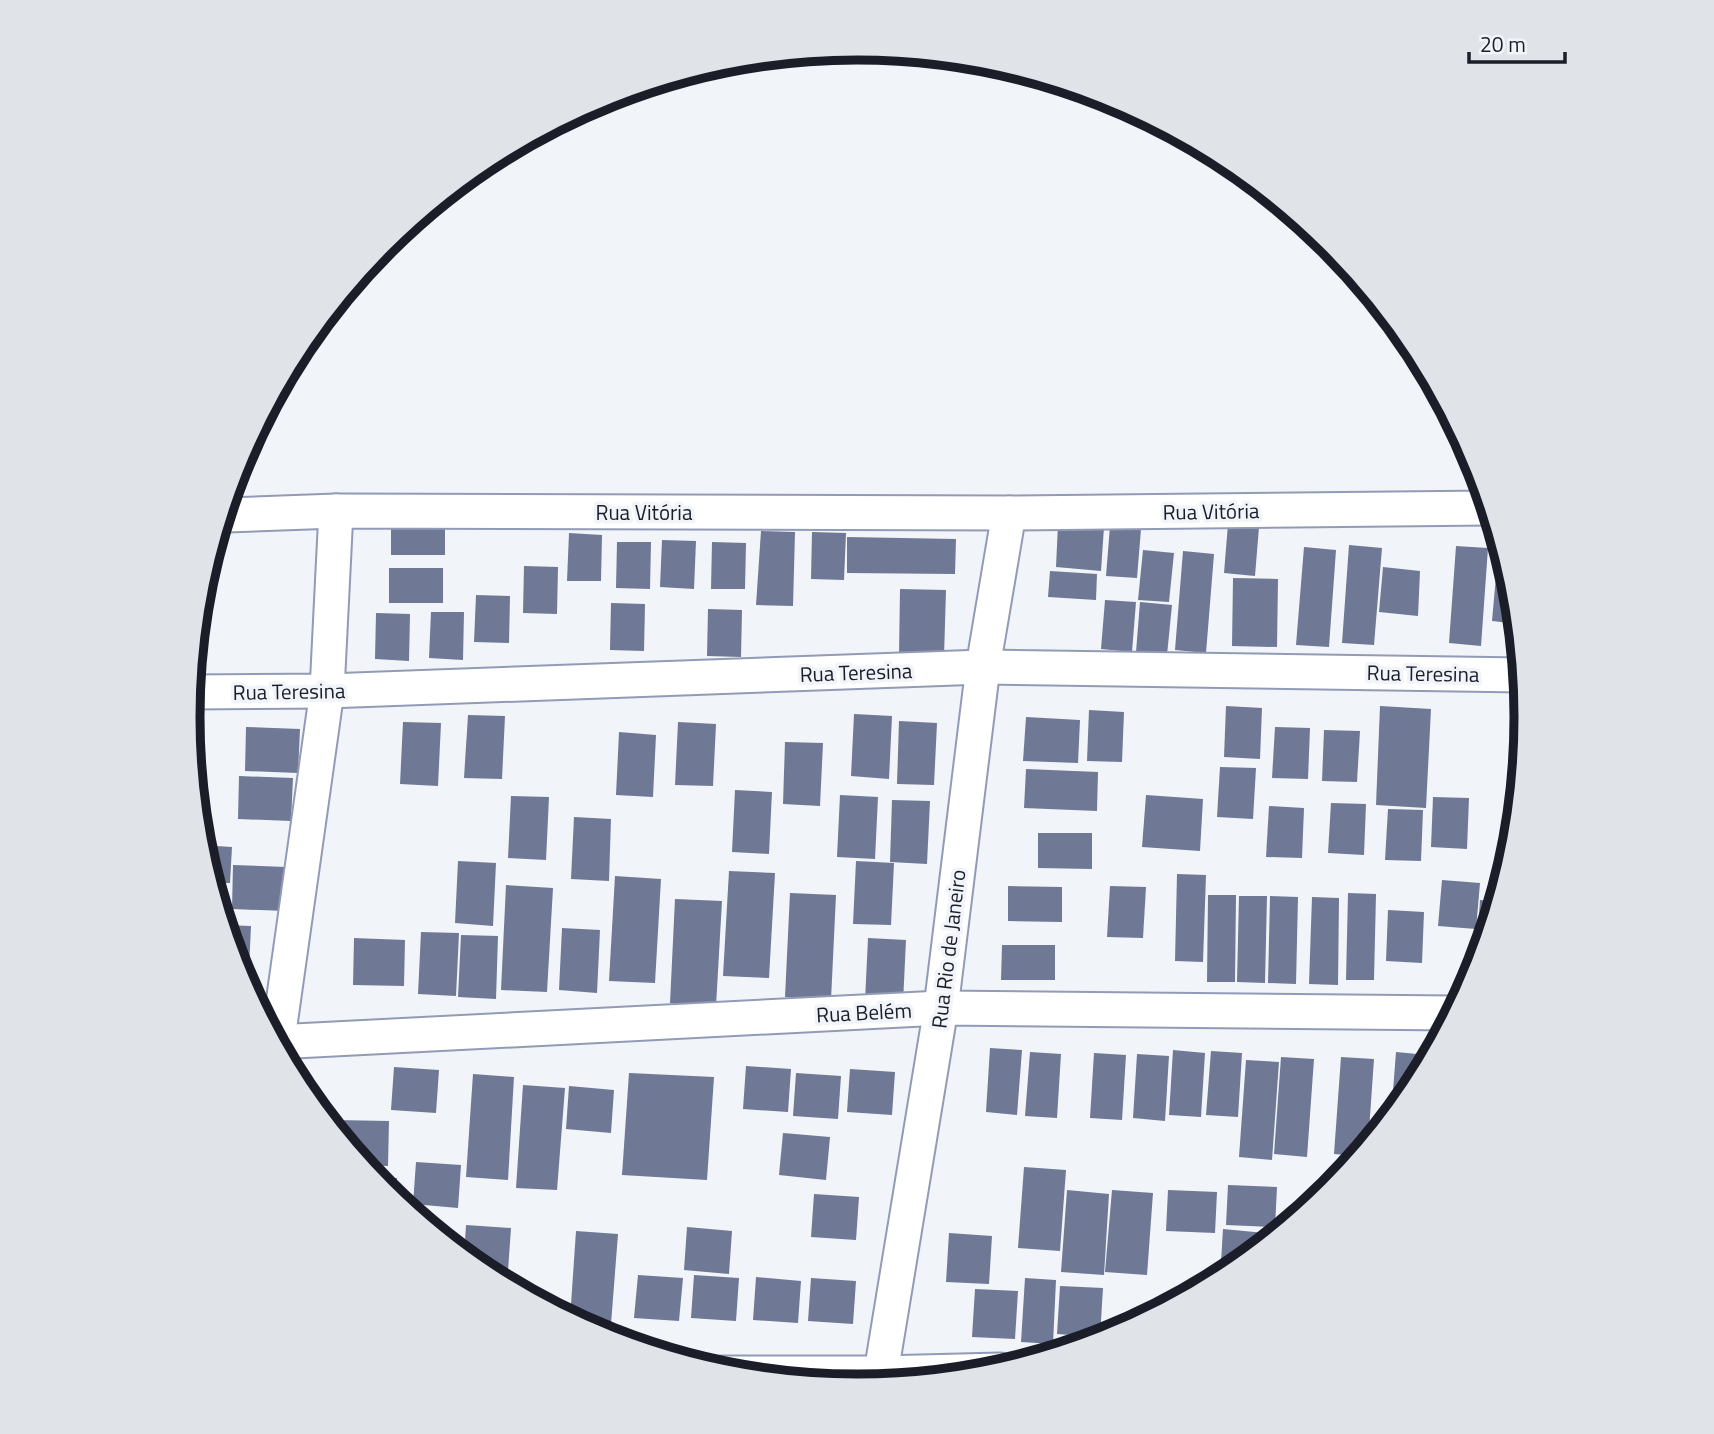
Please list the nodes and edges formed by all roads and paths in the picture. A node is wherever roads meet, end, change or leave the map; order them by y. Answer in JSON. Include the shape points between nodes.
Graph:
{"nodes":[{"id":1,"x":1481,"y":508,"type":"edge"},
{"id":2,"x":336,"y":511,"type":"junction"},
{"id":3,"x":1009,"y":513,"type":"junction"},
{"id":4,"x":231,"y":515,"type":"edge"},
{"id":5,"x":983,"y":667,"type":"junction"},
{"id":6,"x":1513,"y":675,"type":"edge"},
{"id":7,"x":327,"y":691,"type":"junction"},
{"id":8,"x":201,"y":692,"type":"edge"},
{"id":9,"x":941,"y":1008,"type":"junction"},
{"id":10,"x":1444,"y":1013,"type":"edge"},
{"id":11,"x":278,"y":1028,"type":"edge"},
{"id":12,"x":286,"y":1042,"type":"edge"},
{"id":13,"x":881,"y":1373,"type":"edge"}],
"edges":[{"from":1,"to":3,"type":"street","name":"Rua Vitória"},
{"from":2,"to":3,"type":"street","name":"Rua Vitória"},
{"from":2,"to":4,"type":"street","name":"Rua Vitória"},
{"from":2,"to":7,"type":"street"},
{"from":3,"to":5,"type":"street","name":"Rua Rio de Janeiro"},
{"from":5,"to":6,"type":"street","name":"Rua Teresina"},
{"from":5,"to":7,"type":"street","name":"Rua Teresina"},
{"from":5,"to":9,"type":"street","name":"Rua Rio de Janeiro"},
{"from":7,"to":8,"type":"street","name":"Rua Teresina"},
{"from":7,"to":11,"type":"street"},
{"from":9,"to":10,"type":"street","name":"Rua Belém"},
{"from":9,"to":12,"type":"street","name":"Rua Belém"},
{"from":9,"to":13,"type":"street","name":"Rua Rio de Janeiro"}]}
